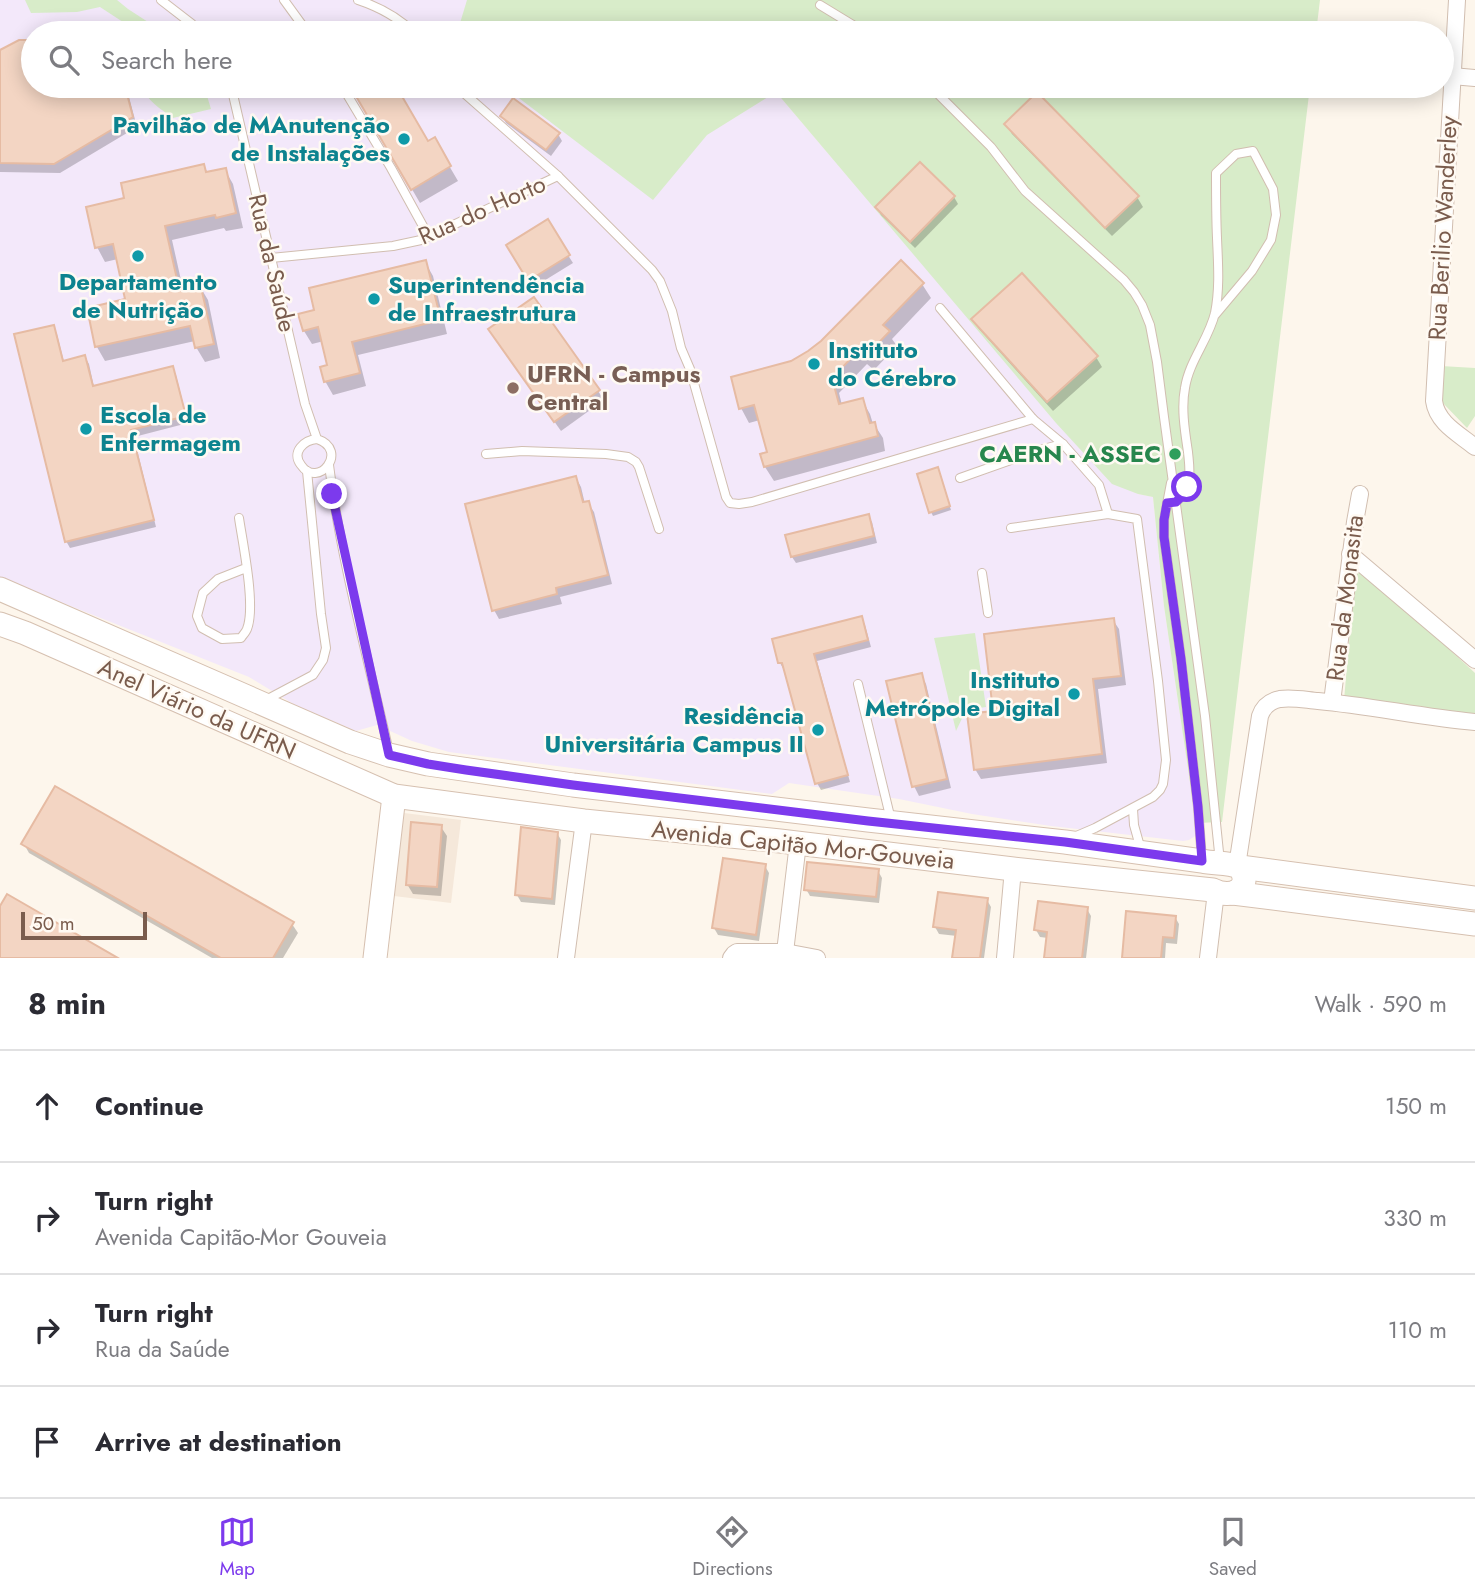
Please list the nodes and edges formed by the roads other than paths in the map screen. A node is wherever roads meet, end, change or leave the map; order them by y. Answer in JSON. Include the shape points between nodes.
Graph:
{"nodes":[{"id":1,"x":161,"y":0,"type":"edge"},
{"id":2,"x":284,"y":0,"type":"edge"},
{"id":3,"x":358,"y":0,"type":"edge"},
{"id":4,"x":1457,"y":0,"type":"edge"},
{"id":5,"x":820,"y":5,"type":"dead end"},
{"id":6,"x":188,"y":21,"type":"edge"},
{"id":7,"x":299,"y":21,"type":"edge"},
{"id":8,"x":400,"y":21,"type":"edge"},
{"id":9,"x":844,"y":21,"type":"edge"},
{"id":10,"x":1454,"y":46,"type":"edge"},
{"id":11,"x":1454,"y":76,"type":"edge"},
{"id":12,"x":1475,"y":78,"type":"edge"},
{"id":13,"x":234,"y":98,"type":"edge"},
{"id":14,"x":349,"y":98,"type":"edge"},
{"id":15,"x":470,"y":98,"type":"edge"},
{"id":16,"x":942,"y":98,"type":"edge"},
{"id":17,"x":1451,"y":98,"type":"edge"},
{"id":18,"x":558,"y":176,"type":"junction"},
{"id":19,"x":429,"y":237,"type":"junction"},
{"id":20,"x":271,"y":258,"type":"junction"},
{"id":21,"x":940,"y":309,"type":"dead end"},
{"id":22,"x":1214,"y":315,"type":"junction"},
{"id":23,"x":1033,"y":419,"type":"junction"},
{"id":24,"x":317,"y":439,"type":"junction"},
{"id":25,"x":1473,"y":440,"type":"edge"},
{"id":26,"x":1063,"y":444,"type":"junction"},
{"id":27,"x":486,"y":454,"type":"dead end"},
{"id":28,"x":329,"y":466,"type":"junction"},
{"id":29,"x":307,"y":471,"type":"junction"},
{"id":30,"x":960,"y":478,"type":"dead end"},
{"id":31,"x":1360,"y":494,"type":"dead end"},
{"id":32,"x":1172,"y":502,"type":"junction"},
{"id":33,"x":1108,"y":514,"type":"junction"},
{"id":34,"x":239,"y":518,"type":"dead end"},
{"id":35,"x":1011,"y":527,"type":"dead end"},
{"id":36,"x":659,"y":528,"type":"dead end"},
{"id":37,"x":1350,"y":554,"type":"junction"},
{"id":38,"x":246,"y":568,"type":"junction"},
{"id":39,"x":982,"y":573,"type":"dead end"},
{"id":40,"x":0,"y":589,"type":"edge"},
{"id":41,"x":988,"y":613,"type":"dead end"},
{"id":42,"x":0,"y":624,"type":"edge"},
{"id":43,"x":1475,"y":660,"type":"edge"},
{"id":44,"x":858,"y":684,"type":"dead end"},
{"id":45,"x":1332,"y":702,"type":"junction"},
{"id":46,"x":261,"y":703,"type":"junction"},
{"id":47,"x":1475,"y":722,"type":"edge"},
{"id":48,"x":389,"y":755,"type":"junction"},
{"id":49,"x":394,"y":796,"type":"junction"},
{"id":50,"x":1133,"y":809,"type":"junction"},
{"id":51,"x":584,"y":821,"type":"junction"},
{"id":52,"x":892,"y":823,"type":"junction"},
{"id":53,"x":1065,"y":842,"type":"junction"},
{"id":54,"x":798,"y":843,"type":"junction"},
{"id":55,"x":1142,"y":853,"type":"junction"},
{"id":56,"x":1223,"y":865,"type":"junction"},
{"id":57,"x":1013,"y":869,"type":"junction"},
{"id":58,"x":1221,"y":896,"type":"junction"},
{"id":59,"x":1475,"y":898,"type":"edge"},
{"id":60,"x":1475,"y":924,"type":"edge"},
{"id":61,"x":785,"y":952,"type":"junction"},
{"id":62,"x":375,"y":958,"type":"edge"},
{"id":63,"x":566,"y":958,"type":"edge"},
{"id":64,"x":731,"y":958,"type":"edge"},
{"id":65,"x":817,"y":958,"type":"edge"},
{"id":66,"x":1005,"y":958,"type":"edge"},
{"id":67,"x":1208,"y":958,"type":"edge"}],
"edges":[{"from":1,"to":6,"type":"lane"},
{"from":2,"to":7,"type":"lane"},
{"from":3,"to":8,"type":"lane"},
{"from":4,"to":10,"type":"street","name":"Rua Berilio Wanderley"},
{"from":5,"to":9,"type":"lane"},
{"from":11,"to":12,"type":"street"},
{"from":13,"to":20,"type":"lane","name":"Rua da Saúde"},
{"from":14,"to":19,"type":"lane"},
{"from":15,"to":18,"type":"lane","name":"Rua do Horto"},
{"from":16,"to":32,"type":"lane","via":[[991,147],[1026,191],[1134,292],[1150,325],[1157,362]]},
{"from":17,"to":25,"type":"street","name":"Rua Berilio Wanderley","via":[[1434,401],[1442,419]]},
{"from":18,"to":19,"type":"lane","name":"Rua do Horto"},
{"from":18,"to":23,"type":"lane","via":[[660,281],[730,503],[752,502]]},
{"from":19,"to":20,"type":"lane","name":"Rua do Horto","via":[[393,246]]},
{"from":20,"to":24,"type":"lane","name":"Rua da Saúde","via":[[304,404]]},
{"from":21,"to":23,"type":"lane"},
{"from":22,"to":22,"type":"lane","via":[[1219,275],[1216,173],[1236,154],[1253,151],[1273,189],[1276,215],[1271,240],[1252,271]]},
{"from":22,"to":32,"type":"lane","via":[[1185,387],[1189,481],[1185,493]]},
{"from":23,"to":26,"type":"lane"},
{"from":24,"to":28,"type":"lane","name":"Rua da Saúde","via":[[331,451]]},
{"from":24,"to":29,"type":"lane","via":[[299,448],[298,461]]},
{"from":26,"to":30,"type":"lane"},
{"from":26,"to":33,"type":"lane","via":[[1099,485]]},
{"from":27,"to":36,"type":"lane","via":[[522,451],[628,457],[639,467]]},
{"from":28,"to":29,"type":"lane","via":[[319,472]]},
{"from":28,"to":48,"type":"lane","name":"Rua da Saúde"},
{"from":29,"to":46,"type":"lane","via":[[326,648],[313,674]]},
{"from":31,"to":37,"type":"street","name":"Rua da Monasita"},
{"from":32,"to":56,"type":"lane"},
{"from":32,"to":56,"type":"lane","via":[[1164,520],[1164,537],[1198,807]]},
{"from":33,"to":35,"type":"lane"},
{"from":33,"to":50,"type":"lane","via":[[1137,519],[1166,760],[1160,790]]},
{"from":34,"to":38,"type":"lane"},
{"from":37,"to":43,"type":"street"},
{"from":37,"to":45,"type":"street","name":"Rua da Monasita"},
{"from":38,"to":38,"type":"lane","via":[[251,605],[247,631],[240,638],[222,639],[202,628],[197,616],[203,593],[218,579]]},
{"from":39,"to":41,"type":"lane"},
{"from":40,"to":46,"type":"main road","name":"Anel Viário da UFRN"},
{"from":42,"to":49,"type":"main road","name":"Anel Viário da UFRN"},
{"from":44,"to":52,"type":"lane"},
{"from":45,"to":47,"type":"street"},
{"from":45,"to":56,"type":"street","via":[[1286,699],[1264,709]]},
{"from":46,"to":48,"type":"main road","name":"Anel Viário da UFRN"},
{"from":48,"to":52,"type":"main road","name":"Anel Viário da UFRN","via":[[573,785]]},
{"from":49,"to":51,"type":"main road","name":"Avenida Capitão Mor-Gouveia"},
{"from":49,"to":62,"type":"main road"},
{"from":50,"to":53,"type":"lane"},
{"from":50,"to":55,"type":"lane"},
{"from":51,"to":54,"type":"main road","name":"Avenida Capitão Mor-Gouveia"},
{"from":51,"to":63,"type":"street"},
{"from":52,"to":53,"type":"main road","name":"Anel Viário da UFRN"},
{"from":53,"to":55,"type":"main road","name":"Anel Viário da UFRN"},
{"from":54,"to":57,"type":"main road","name":"Avenida Capitão Mor-Gouveia"},
{"from":54,"to":61,"type":"street"},
{"from":55,"to":56,"type":"main road","name":"Anel Viário da UFRN"},
{"from":56,"to":58,"type":"main road","via":[[1210,872],[1209,879]]},
{"from":56,"to":58,"type":"main road","via":[[1243,872],[1243,884],[1238,891]]},
{"from":56,"to":59,"type":"main road"},
{"from":57,"to":58,"type":"main road","name":"Avenida Capitão Mor-Gouveia"},
{"from":57,"to":66,"type":"street"},
{"from":58,"to":60,"type":"main road","name":"Avenida Capitão Mor-Gouveia"},
{"from":58,"to":67,"type":"street"},
{"from":61,"to":64,"type":"street","via":[[737,953]]},
{"from":61,"to":65,"type":"street"}]}
